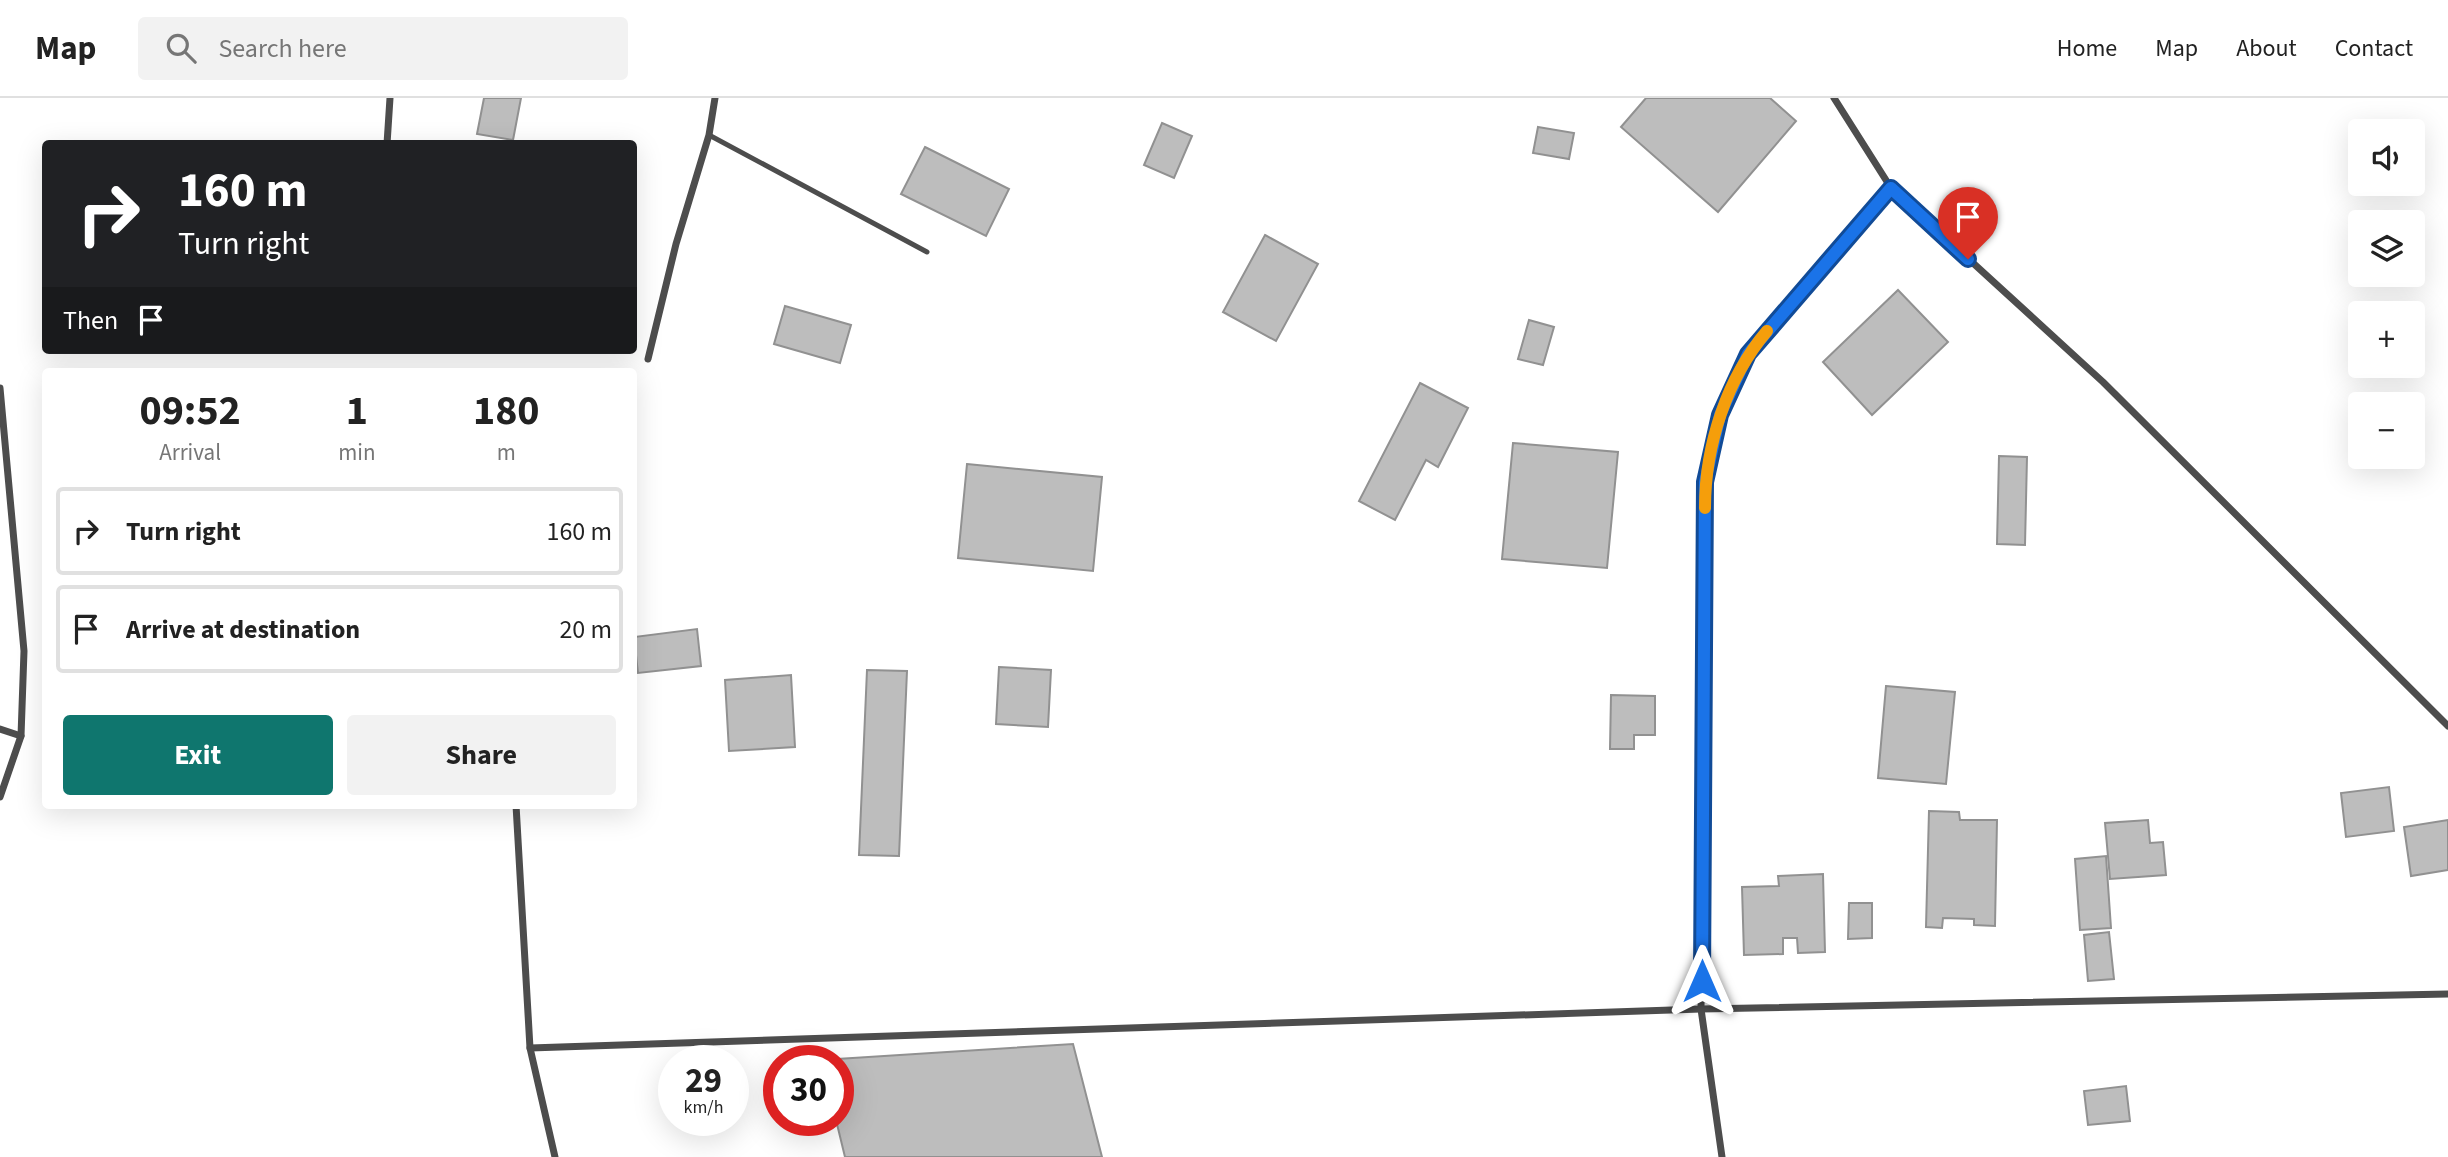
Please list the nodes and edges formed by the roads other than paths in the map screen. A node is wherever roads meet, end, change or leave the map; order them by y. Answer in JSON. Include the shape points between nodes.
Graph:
{"nodes":[{"id":1,"x":390,"y":98,"type":"edge"},
{"id":2,"x":715,"y":98,"type":"edge"},
{"id":3,"x":1834,"y":98,"type":"edge"},
{"id":4,"x":709,"y":135,"type":"junction"},
{"id":5,"x":387,"y":140,"type":"edge"},
{"id":6,"x":1891,"y":188,"type":"junction"},
{"id":7,"x":927,"y":253,"type":"dead end"},
{"id":8,"x":648,"y":359,"type":"dead end"},
{"id":9,"x":0,"y":388,"type":"edge"},
{"id":10,"x":2448,"y":726,"type":"edge"},
{"id":11,"x":0,"y":729,"type":"edge"},
{"id":12,"x":21,"y":736,"type":"junction"},
{"id":13,"x":0,"y":797,"type":"edge"},
{"id":14,"x":516,"y":809,"type":"edge"},
{"id":15,"x":2448,"y":994,"type":"edge"},
{"id":16,"x":1701,"y":1009,"type":"junction"},
{"id":17,"x":530,"y":1048,"type":"junction"},
{"id":18,"x":555,"y":1157,"type":"edge"},
{"id":19,"x":1722,"y":1157,"type":"edge"}],
"edges":[{"from":1,"to":5,"type":"street"},
{"from":2,"to":4,"type":"street"},
{"from":3,"to":6,"type":"street"},
{"from":4,"to":7,"type":"lane"},
{"from":4,"to":8,"type":"street"},
{"from":6,"to":10,"type":"street","via":[[2103,382]]},
{"from":6,"to":16,"type":"street","via":[[1748,354],[1720,415],[1705,482]]},
{"from":9,"to":12,"type":"street","via":[[24,651]]},
{"from":11,"to":12,"type":"street"},
{"from":12,"to":13,"type":"street"},
{"from":14,"to":17,"type":"street"},
{"from":15,"to":16,"type":"street"},
{"from":16,"to":17,"type":"street"},
{"from":16,"to":19,"type":"street"},
{"from":17,"to":18,"type":"street"}]}
